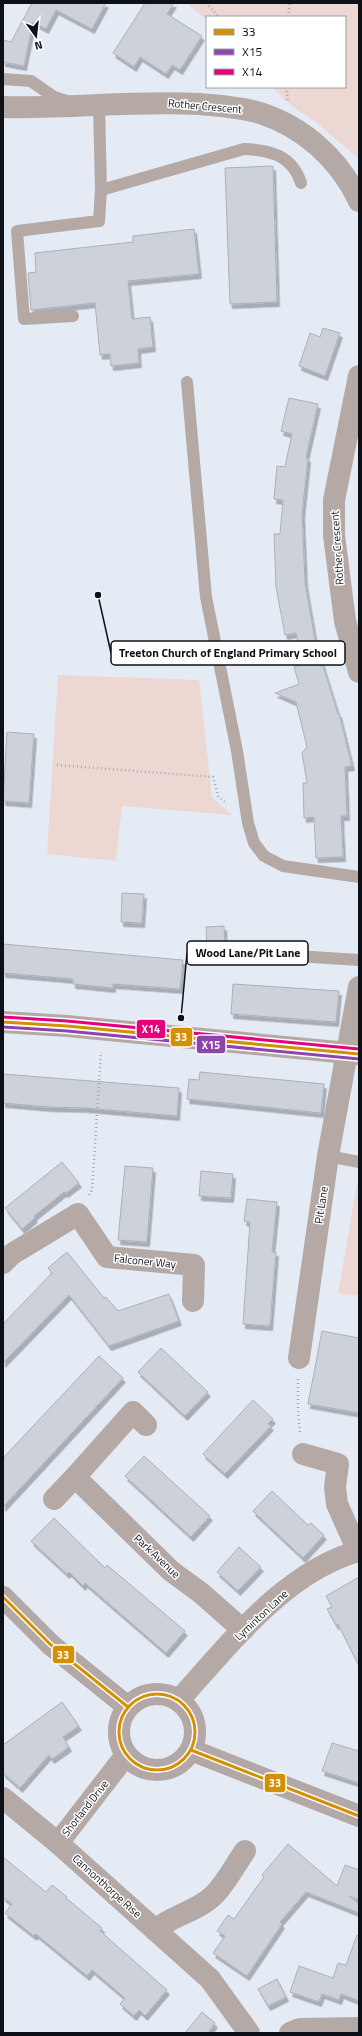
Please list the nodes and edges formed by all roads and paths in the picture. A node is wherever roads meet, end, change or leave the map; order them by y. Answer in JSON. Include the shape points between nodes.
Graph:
{"nodes":[{"id":1,"x":206,"y":3,"type":"edge"},
{"id":2,"x":290,"y":3,"type":"edge"},
{"id":3,"x":218,"y":16,"type":"edge"},
{"id":4,"x":288,"y":16,"type":"edge"},
{"id":5,"x":3,"y":79,"type":"edge"},
{"id":6,"x":99,"y":104,"type":"junction"},
{"id":7,"x":77,"y":105,"type":"junction"},
{"id":8,"x":8,"y":107,"type":"edge"},
{"id":9,"x":301,"y":183,"type":"dead end"},
{"id":10,"x":101,"y":190,"type":"junction"},
{"id":11,"x":359,"y":201,"type":"edge"},
{"id":12,"x":74,"y":316,"type":"dead end"},
{"id":13,"x":359,"y":376,"type":"edge"},
{"id":14,"x":187,"y":382,"type":"dead end"},
{"id":15,"x":359,"y":672,"type":"edge"},
{"id":16,"x":57,"y":765,"type":"dead end"},
{"id":17,"x":248,"y":823,"type":"junction"},
{"id":18,"x":359,"y":877,"type":"edge"},
{"id":19,"x":251,"y":953,"type":"dead end"},
{"id":20,"x":359,"y":960,"type":"edge"},
{"id":21,"x":359,"y":987,"type":"edge"},
{"id":22,"x":3,"y":1022,"type":"edge"},
{"id":23,"x":102,"y":1029,"type":"junction"},
{"id":24,"x":354,"y":1053,"type":"edge"},
{"id":25,"x":328,"y":1156,"type":"junction"},
{"id":26,"x":359,"y":1162,"type":"edge"},
{"id":27,"x":78,"y":1214,"type":"junction"},
{"id":28,"x":3,"y":1262,"type":"edge"},
{"id":29,"x":192,"y":1301,"type":"dead end"},
{"id":30,"x":299,"y":1358,"type":"joint"},
{"id":31,"x":146,"y":1425,"type":"dead end"},
{"id":32,"x":303,"y":1454,"type":"joint"},
{"id":33,"x":75,"y":1477,"type":"junction"},
{"id":34,"x":54,"y":1499,"type":"dead end"},
{"id":35,"x":358,"y":1551,"type":"edge"},
{"id":36,"x":3,"y":1597,"type":"edge"},
{"id":37,"x":243,"y":1630,"type":"junction"},
{"id":38,"x":179,"y":1700,"type":"junction"},
{"id":39,"x":128,"y":1707,"type":"junction"},
{"id":40,"x":191,"y":1750,"type":"junction"},
{"id":41,"x":126,"y":1755,"type":"junction"},
{"id":42,"x":3,"y":1798,"type":"edge"},
{"id":43,"x":359,"y":1816,"type":"edge"},
{"id":44,"x":58,"y":1843,"type":"junction"},
{"id":45,"x":245,"y":1851,"type":"dead end"},
{"id":46,"x":155,"y":1930,"type":"junction"},
{"id":47,"x":359,"y":2028,"type":"edge"},
{"id":48,"x":249,"y":2033,"type":"edge"},
{"id":49,"x":290,"y":2033,"type":"edge"}],
"edges":[{"from":1,"to":3,"type":"path"},
{"from":2,"to":4,"type":"path"},
{"from":5,"to":7,"type":"lane","via":[[31,81],[54,97]]},
{"from":6,"to":7,"type":"street","name":"Rother Crescent"},
{"from":6,"to":10,"type":"lane"},
{"from":6,"to":11,"type":"street","name":"Rother Crescent","via":[[176,103],[226,106],[259,112],[282,122],[313,141],[336,165],[352,186]]},
{"from":7,"to":8,"type":"street","name":"Rother Crescent"},
{"from":9,"to":10,"type":"lane","via":[[297,171],[276,154],[244,149]]},
{"from":10,"to":12,"type":"lane","via":[[99,221],[17,231],[24,319]]},
{"from":13,"to":15,"type":"street","name":"Rother Crescent","via":[[334,500],[334,535],[344,621]]},
{"from":14,"to":17,"type":"lane","via":[[206,597],[237,751]]},
{"from":16,"to":17,"type":"path","via":[[213,777],[218,796]]},
{"from":17,"to":18,"type":"lane","via":[[254,843],[264,856],[283,866]]},
{"from":19,"to":20,"type":"lane"},
{"from":21,"to":24,"type":"street"},
{"from":22,"to":23,"type":"street"},
{"from":23,"to":24,"type":"street"},
{"from":23,"to":27,"type":"path","via":[[92,1190]]},
{"from":24,"to":25,"type":"street","name":"Pit Lane"},
{"from":25,"to":26,"type":"lane"},
{"from":25,"to":30,"type":"street","name":"Pit Lane"},
{"from":27,"to":28,"type":"street"},
{"from":27,"to":29,"type":"street","name":"Falconer Way","via":[[107,1257],[194,1265]]},
{"from":30,"to":32,"type":"path","via":[[298,1411]]},
{"from":31,"to":33,"type":"street","via":[[133,1412]]},
{"from":32,"to":35,"type":"street","via":[[338,1464],[335,1487],[337,1504]]},
{"from":33,"to":34,"type":"street"},
{"from":33,"to":37,"type":"street","name":"Park Avenue","via":[[171,1571]]},
{"from":35,"to":37,"type":"street","name":"Lyminton Lane","via":[[334,1559],[284,1591]]},
{"from":36,"to":39,"type":"main road","via":[[51,1645]]},
{"from":37,"to":38,"type":"street","name":"Lyminton Lane"},
{"from":38,"to":39,"type":"main road","via":[[158,1694],[145,1696]]},
{"from":38,"to":40,"type":"main road","via":[[189,1710],[196,1728]]},
{"from":39,"to":41,"type":"main road","via":[[122,1717],[119,1735]]},
{"from":40,"to":41,"type":"main road","via":[[183,1761],[172,1768],[159,1771],[144,1768],[132,1762]]},
{"from":40,"to":43,"type":"main road"},
{"from":41,"to":44,"type":"street","name":"Shorland Drive"},
{"from":42,"to":44,"type":"street","name":"Shorland Drive"},
{"from":44,"to":46,"type":"street","name":"Cannonthorpe Rise"},
{"from":45,"to":46,"type":"street","via":[[214,1895]]},
{"from":46,"to":48,"type":"street","name":"Cannonthorpe Rise","via":[[210,1979]]},
{"from":47,"to":49,"type":"street","via":[[300,2029]]}]}
